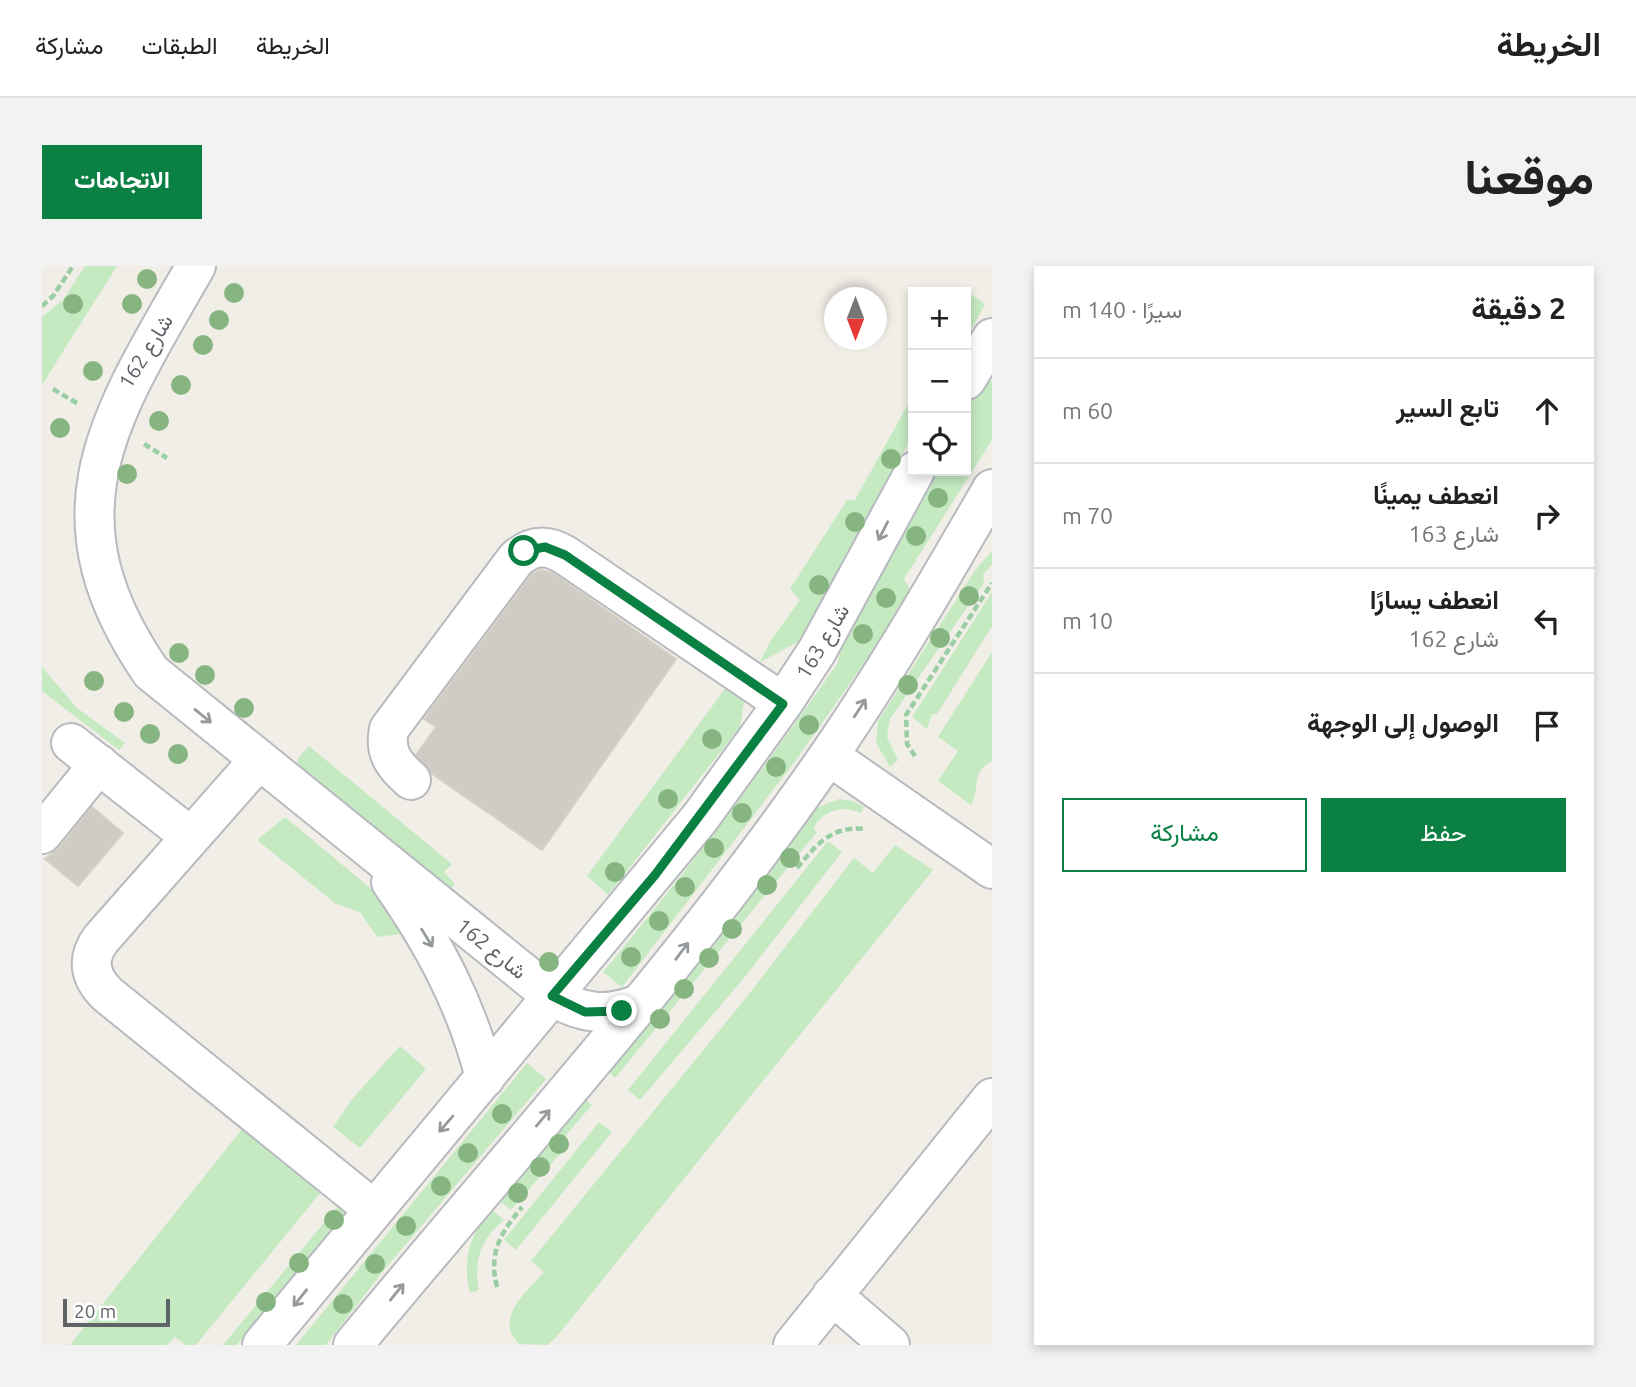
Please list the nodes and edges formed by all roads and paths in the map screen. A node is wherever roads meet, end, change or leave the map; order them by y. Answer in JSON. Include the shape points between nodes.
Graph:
{"nodes":[{"id":1,"x":73,"y":266,"type":"edge"},
{"id":2,"x":195,"y":266,"type":"edge"},
{"id":3,"x":42,"y":306,"type":"edge"},
{"id":4,"x":992,"y":338,"type":"edge"},
{"id":5,"x":971,"y":372,"type":"edge"},
{"id":6,"x":53,"y":389,"type":"dead end"},
{"id":7,"x":86,"y":419,"type":"junction"},
{"id":8,"x":62,"y":472,"type":"dead end"},
{"id":9,"x":912,"y":476,"type":"edge"},
{"id":10,"x":992,"y":489,"type":"edge"},
{"id":11,"x":978,"y":533,"type":"edge"},
{"id":12,"x":992,"y":583,"type":"edge"},
{"id":13,"x":86,"y":629,"type":"dead end"},
{"id":14,"x":151,"y":672,"type":"junction"},
{"id":15,"x":783,"y":704,"type":"junction"},
{"id":16,"x":828,"y":756,"type":"junction"},
{"id":17,"x":915,"y":756,"type":"dead end"},
{"id":18,"x":258,"y":761,"type":"junction"},
{"id":19,"x":411,"y":780,"type":"dead end"},
{"id":20,"x":42,"y":834,"type":"edge"},
{"id":21,"x":191,"y":837,"type":"junction"},
{"id":22,"x":359,"y":842,"type":"junction"},
{"id":23,"x":988,"y":857,"type":"edge"},
{"id":24,"x":552,"y":996,"type":"junction"},
{"id":25,"x":639,"y":1004,"type":"junction"},
{"id":26,"x":485,"y":1078,"type":"junction"},
{"id":27,"x":992,"y":1098,"type":"edge"},
{"id":28,"x":373,"y":1209,"type":"junction"},
{"id":29,"x":832,"y":1296,"type":"junction"},
{"id":30,"x":261,"y":1345,"type":"edge"},
{"id":31,"x":353,"y":1345,"type":"edge"},
{"id":32,"x":793,"y":1345,"type":"edge"},
{"id":33,"x":890,"y":1345,"type":"edge"}],
"edges":[{"from":1,"to":3,"type":"path"},
{"from":2,"to":7,"type":"street","name":"شارع 162"},
{"from":4,"to":5,"type":"street"},
{"from":6,"to":7,"type":"path"},
{"from":7,"to":8,"type":"street","name":"شارع 162"},
{"from":7,"to":14,"type":"street","name":"شارع 162","via":[[74,519],[80,563],[106,622]]},
{"from":9,"to":15,"type":"street","name":"شارع 163","one_way":true,"via":[[857,581]]},
{"from":10,"to":11,"type":"street"},
{"from":16,"to":11,"type":"street","one_way":true},
{"from":12,"to":17,"type":"path","via":[[906,715],[907,744]]},
{"from":13,"to":14,"type":"street","name":"شارع 162","via":[[116,655]]},
{"from":14,"to":18,"type":"street","name":"شارع 162","one_way":true},
{"from":15,"to":19,"type":"street","via":[[565,555],[534,547],[516,559],[389,729],[391,760]]},
{"from":15,"to":24,"type":"street","name":"شارع 163","via":[[655,875]]},
{"from":16,"to":23,"type":"street"},
{"from":25,"to":16,"type":"street","one_way":true},
{"from":18,"to":21,"type":"street"},
{"from":18,"to":22,"type":"street","name":"شارع 162"},
{"from":20,"to":21,"type":"street","via":[[85,754]]},
{"from":21,"to":28,"type":"street","via":[[95,947],[94,978],[107,994]]},
{"from":22,"to":24,"type":"street","name":"شارع 162"},
{"from":22,"to":26,"type":"street","name":"شارع 162","one_way":true,"via":[[407,905],[447,972],[470,1023]]},
{"from":24,"to":25,"type":"street","name":"شارع 162","via":[[585,1012],[622,1011]]},
{"from":24,"to":26,"type":"street","name":"شارع 163"},
{"from":31,"to":25,"type":"street","one_way":true},
{"from":26,"to":28,"type":"street","name":"شارع 163","one_way":true},
{"from":27,"to":29,"type":"street"},
{"from":28,"to":30,"type":"street","name":"شارع 163","one_way":true},
{"from":29,"to":32,"type":"street"},
{"from":29,"to":33,"type":"street"}]}
